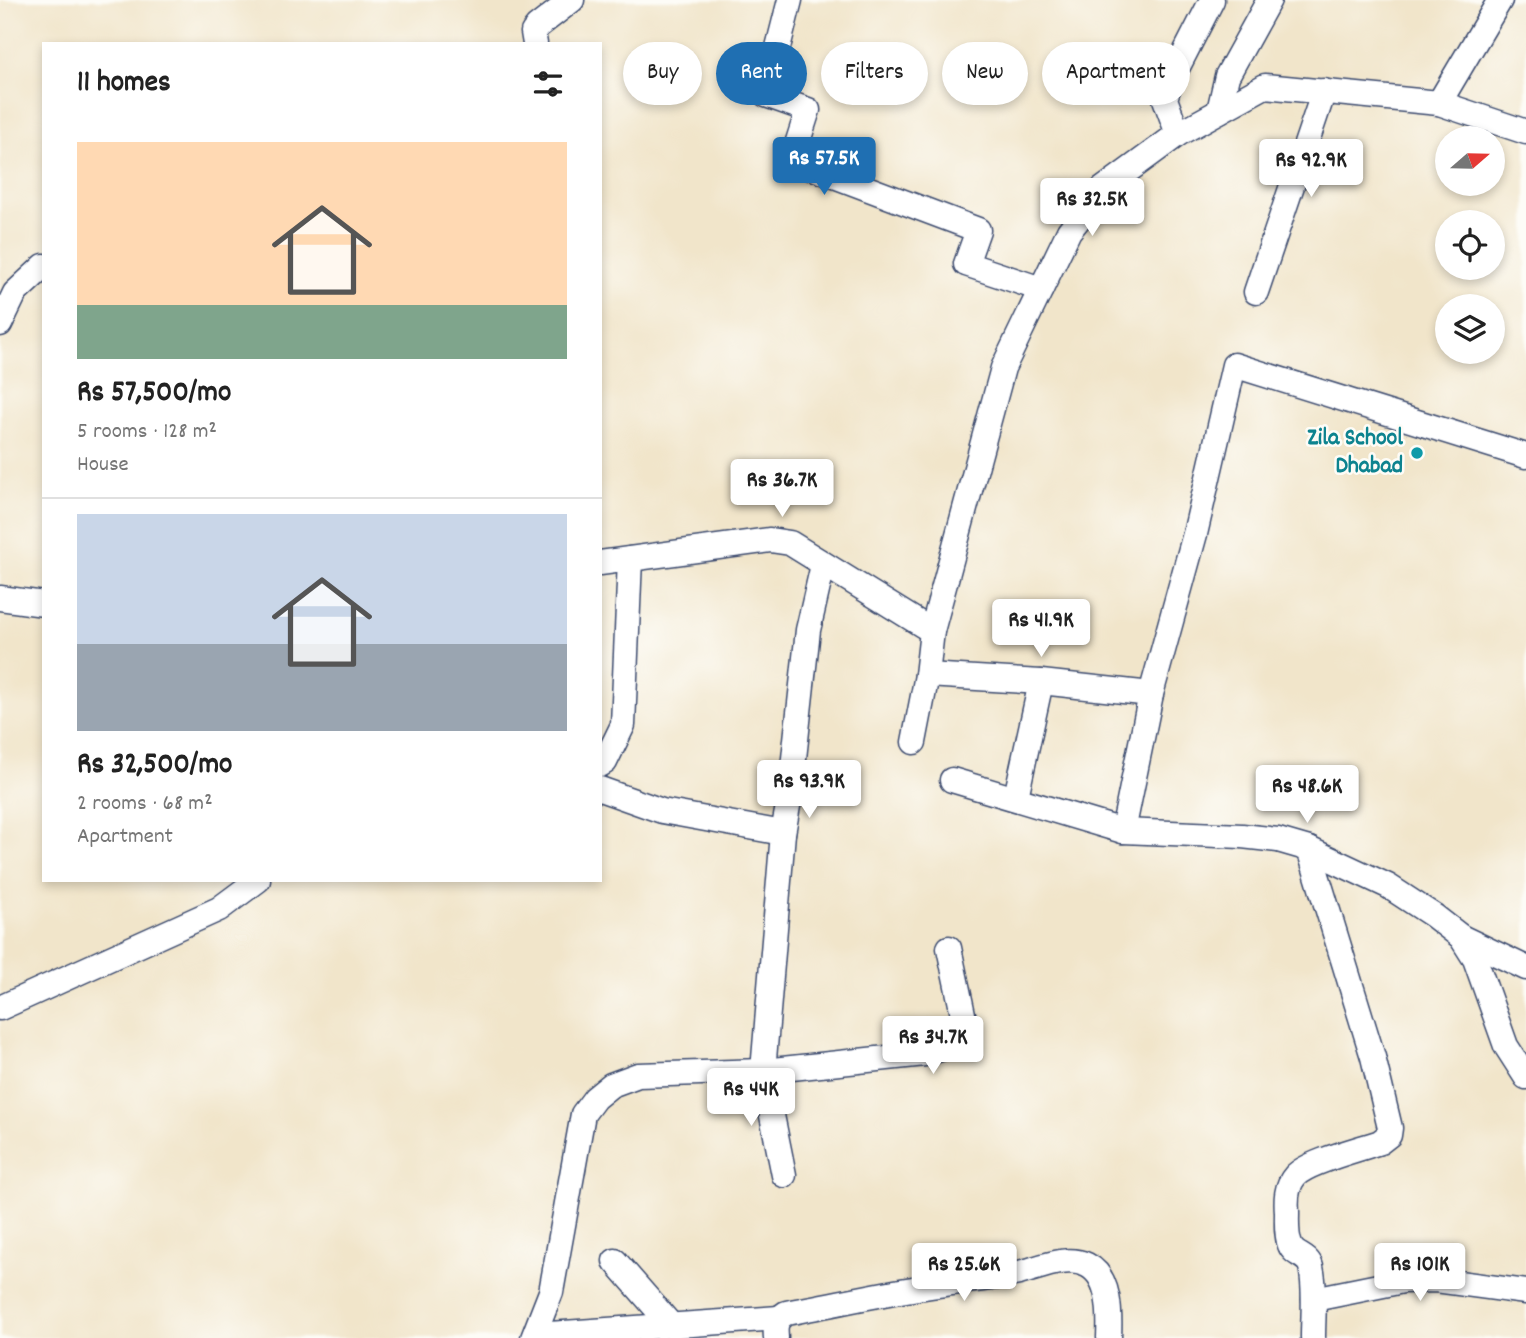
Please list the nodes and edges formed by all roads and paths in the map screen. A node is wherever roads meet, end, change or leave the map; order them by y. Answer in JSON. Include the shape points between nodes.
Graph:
{"nodes":[{"id":1,"x":572,"y":0,"type":"edge"},
{"id":2,"x":790,"y":0,"type":"edge"},
{"id":3,"x":1212,"y":0,"type":"edge"},
{"id":4,"x":1269,"y":0,"type":"edge"},
{"id":5,"x":1500,"y":0,"type":"edge"},
{"id":6,"x":535,"y":42,"type":"edge"},
{"id":7,"x":1324,"y":91,"type":"junction"},
{"id":8,"x":1439,"y":103,"type":"junction"},
{"id":9,"x":1219,"y":111,"type":"junction"},
{"id":10,"x":1526,"y":132,"type":"edge"},
{"id":11,"x":1178,"y":134,"type":"junction"},
{"id":12,"x":42,"y":268,"type":"edge"},
{"id":13,"x":1041,"y":289,"type":"junction"},
{"id":14,"x":1256,"y":292,"type":"dead end"},
{"id":15,"x":0,"y":324,"type":"edge"},
{"id":16,"x":1526,"y":456,"type":"edge"},
{"id":17,"x":630,"y":559,"type":"junction"},
{"id":18,"x":602,"y":564,"type":"edge"},
{"id":19,"x":823,"y":565,"type":"junction"},
{"id":20,"x":0,"y":598,"type":"edge"},
{"id":21,"x":42,"y":604,"type":"edge"},
{"id":22,"x":932,"y":631,"type":"junction"},
{"id":23,"x":927,"y":675,"type":"junction"},
{"id":24,"x":1041,"y":682,"type":"junction"},
{"id":25,"x":1151,"y":694,"type":"junction"},
{"id":26,"x":914,"y":742,"type":"dead end"},
{"id":27,"x":602,"y":764,"type":"edge"},
{"id":28,"x":952,"y":780,"type":"dead end"},
{"id":29,"x":602,"y":790,"type":"edge"},
{"id":30,"x":1016,"y":797,"type":"junction"},
{"id":31,"x":1123,"y":831,"type":"junction"},
{"id":32,"x":783,"y":833,"type":"junction"},
{"id":33,"x":1309,"y":849,"type":"junction"},
{"id":34,"x":255,"y":882,"type":"edge"},
{"id":35,"x":1461,"y":937,"type":"junction"},
{"id":36,"x":948,"y":948,"type":"dead end"},
{"id":37,"x":1526,"y":968,"type":"edge"},
{"id":38,"x":0,"y":1008,"type":"edge"},
{"id":39,"x":1516,"y":1043,"type":"edge"},
{"id":40,"x":763,"y":1071,"type":"junction"},
{"id":41,"x":1526,"y":1077,"type":"edge"},
{"id":42,"x":784,"y":1175,"type":"dead end"},
{"id":43,"x":615,"y":1261,"type":"dead end"},
{"id":44,"x":1526,"y":1292,"type":"edge"},
{"id":45,"x":1314,"y":1299,"type":"junction"},
{"id":46,"x":670,"y":1324,"type":"junction"},
{"id":47,"x":777,"y":1328,"type":"edge"},
{"id":48,"x":534,"y":1336,"type":"edge"},
{"id":49,"x":1110,"y":1338,"type":"edge"},
{"id":50,"x":1313,"y":1338,"type":"edge"}],
"edges":[{"from":1,"to":6,"type":"street","via":[[537,27]]},
{"from":2,"to":13,"type":"street","via":[[766,95],[808,110],[792,160],[978,230],[966,264]]},
{"from":3,"to":11,"type":"street","via":[[1165,99]]},
{"from":4,"to":9,"type":"street","via":[[1227,76]]},
{"from":5,"to":8,"type":"street"},
{"from":7,"to":8,"type":"street"},
{"from":7,"to":9,"type":"street","via":[[1265,86]]},
{"from":7,"to":14,"type":"street"},
{"from":8,"to":10,"type":"street"},
{"from":9,"to":11,"type":"street"},
{"from":11,"to":13,"type":"street","via":[[1103,189],[1069,230]]},
{"from":12,"to":15,"type":"street","via":[[15,293]]},
{"from":13,"to":22,"type":"street","via":[[1003,369]]},
{"from":16,"to":25,"type":"street","via":[[1234,366]]},
{"from":17,"to":18,"type":"street"},
{"from":17,"to":19,"type":"street","via":[[770,540],[790,544]]},
{"from":17,"to":27,"type":"street","via":[[623,725]]},
{"from":19,"to":22,"type":"street"},
{"from":19,"to":32,"type":"street","via":[[808,631]]},
{"from":20,"to":21,"type":"street"},
{"from":22,"to":23,"type":"street"},
{"from":23,"to":24,"type":"street"},
{"from":23,"to":26,"type":"street"},
{"from":24,"to":25,"type":"street"},
{"from":24,"to":30,"type":"street"},
{"from":25,"to":31,"type":"street"},
{"from":28,"to":30,"type":"street"},
{"from":29,"to":32,"type":"street","via":[[662,811]]},
{"from":30,"to":31,"type":"street"},
{"from":31,"to":33,"type":"street","via":[[1242,836]]},
{"from":32,"to":40,"type":"street"},
{"from":33,"to":35,"type":"street","via":[[1388,886]]},
{"from":33,"to":45,"type":"street","via":[[1373,1056],[1390,1128],[1380,1142],[1306,1167],[1289,1186],[1289,1239],[1291,1248],[1311,1266]]},
{"from":34,"to":38,"type":"street","via":[[219,909]]},
{"from":35,"to":37,"type":"street"},
{"from":35,"to":39,"type":"street"},
{"from":36,"to":40,"type":"street","via":[[967,1033],[962,1042],[925,1054]]},
{"from":39,"to":41,"type":"street"},
{"from":40,"to":42,"type":"street"},
{"from":40,"to":48,"type":"street","via":[[638,1075],[611,1085],[595,1098],[583,1114],[551,1292]]},
{"from":43,"to":46,"type":"street"},
{"from":44,"to":45,"type":"street","via":[[1402,1280]]},
{"from":45,"to":50,"type":"street"},
{"from":46,"to":47,"type":"street"},
{"from":46,"to":48,"type":"street"},
{"from":47,"to":49,"type":"street","via":[[786,1313],[1077,1261],[1096,1271],[1102,1284],[1110,1308]]}]}
